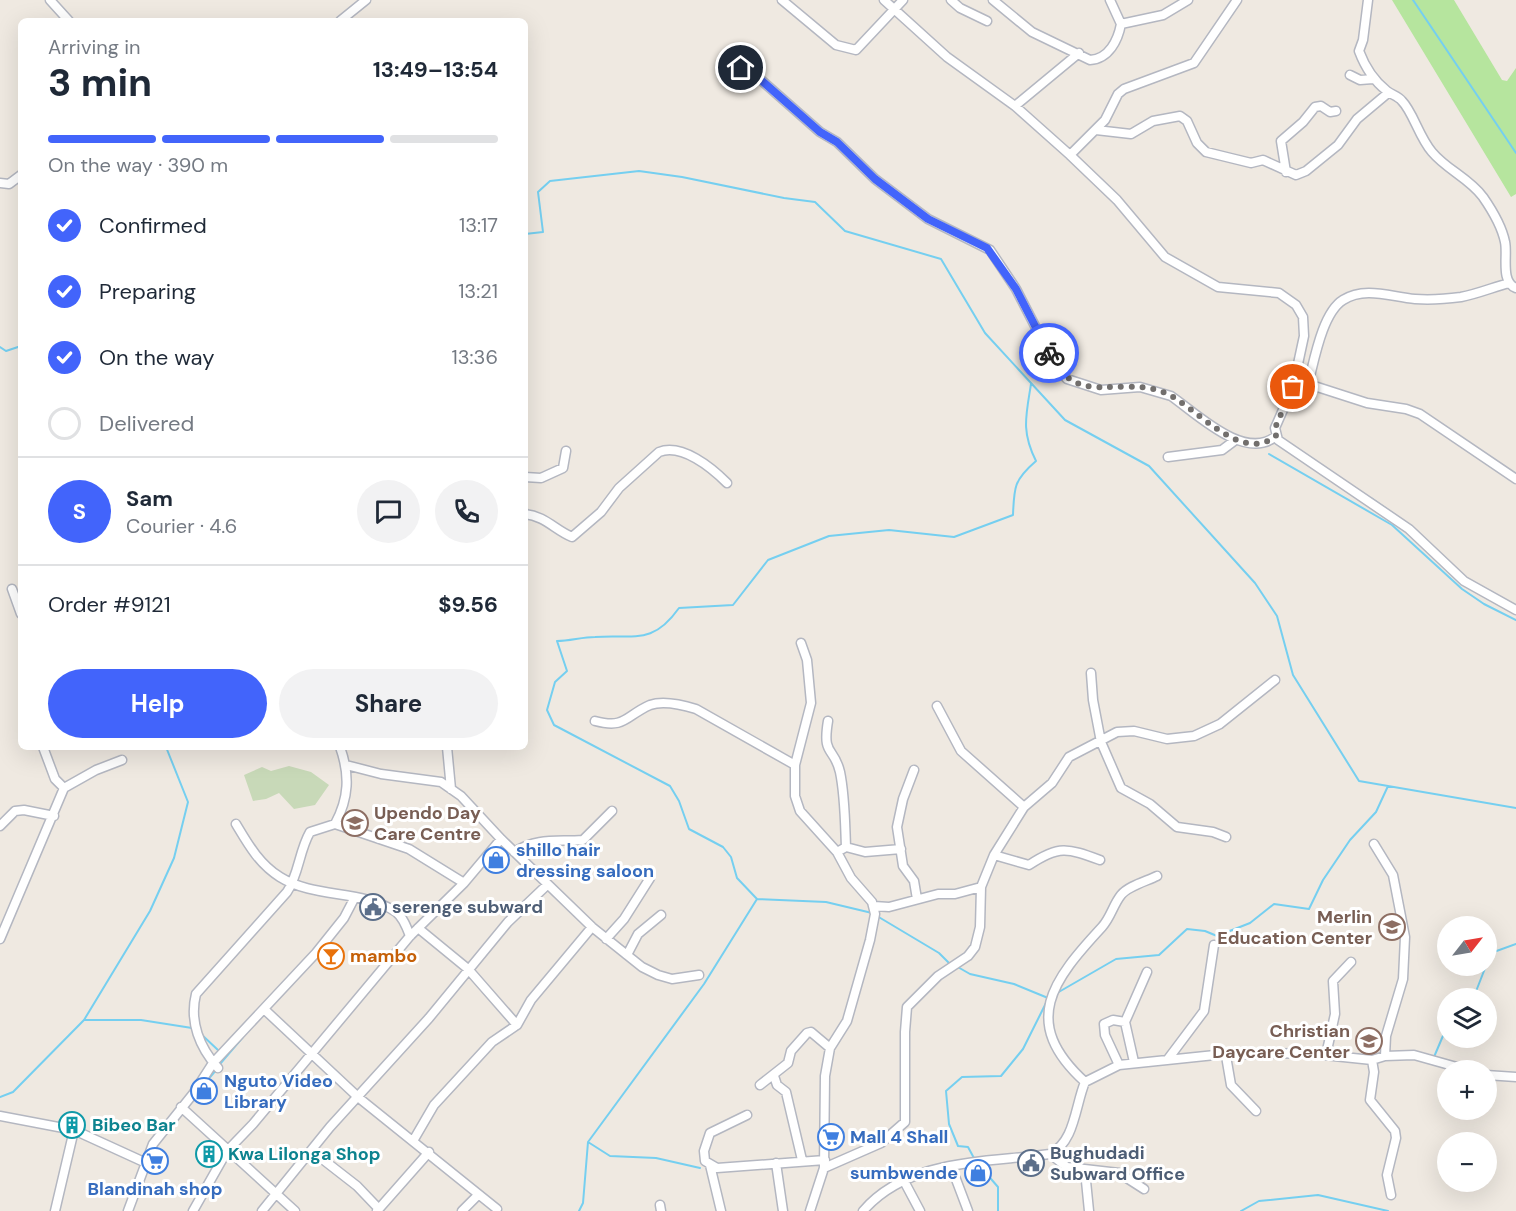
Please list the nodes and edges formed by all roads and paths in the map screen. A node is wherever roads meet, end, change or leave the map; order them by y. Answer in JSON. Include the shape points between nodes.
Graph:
{"nodes":[{"id":1,"x":50,"y":0,"type":"edge"},
{"id":2,"x":366,"y":0,"type":"edge"},
{"id":3,"x":782,"y":0,"type":"edge"},
{"id":4,"x":884,"y":0,"type":"edge"},
{"id":5,"x":903,"y":0,"type":"edge"},
{"id":6,"x":951,"y":0,"type":"edge"},
{"id":7,"x":993,"y":0,"type":"edge"},
{"id":8,"x":1110,"y":0,"type":"edge"},
{"id":9,"x":1188,"y":0,"type":"edge"},
{"id":10,"x":1237,"y":0,"type":"edge"},
{"id":11,"x":1368,"y":0,"type":"edge"},
{"id":12,"x":895,"y":11,"type":"junction"},
{"id":13,"x":66,"y":18,"type":"edge"},
{"id":14,"x":344,"y":18,"type":"edge"},
{"id":15,"x":987,"y":21,"type":"dead end"},
{"id":16,"x":1121,"y":24,"type":"junction"},
{"id":17,"x":1079,"y":53,"type":"junction"},
{"id":18,"x":732,"y":62,"type":"dead end"},
{"id":19,"x":1350,"y":75,"type":"dead end"},
{"id":20,"x":1373,"y":79,"type":"junction"},
{"id":21,"x":1388,"y":93,"type":"junction"},
{"id":22,"x":1016,"y":106,"type":"junction"},
{"id":23,"x":1336,"y":111,"type":"dead end"},
{"id":24,"x":1096,"y":130,"type":"junction"},
{"id":25,"x":1070,"y":155,"type":"junction"},
{"id":26,"x":1286,"y":172,"type":"junction"},
{"id":27,"x":18,"y":177,"type":"edge"},
{"id":28,"x":0,"y":183,"type":"edge"},
{"id":29,"x":1513,"y":285,"type":"edge"},
{"id":30,"x":1308,"y":384,"type":"junction"},
{"id":31,"x":1293,"y":387,"type":"junction"},
{"id":32,"x":1276,"y":436,"type":"junction"},
{"id":33,"x":1234,"y":441,"type":"junction"},
{"id":34,"x":566,"y":451,"type":"dead end"},
{"id":35,"x":1168,"y":457,"type":"dead end"},
{"id":36,"x":528,"y":477,"type":"edge"},
{"id":37,"x":1516,"y":479,"type":"edge"},
{"id":38,"x":727,"y":483,"type":"dead end"},
{"id":39,"x":528,"y":514,"type":"edge"},
{"id":40,"x":12,"y":589,"type":"dead end"},
{"id":41,"x":18,"y":606,"type":"edge"},
{"id":42,"x":1516,"y":610,"type":"edge"},
{"id":43,"x":801,"y":643,"type":"dead end"},
{"id":44,"x":1091,"y":672,"type":"dead end"},
{"id":45,"x":1275,"y":680,"type":"dead end"},
{"id":46,"x":937,"y":706,"type":"dead end"},
{"id":47,"x":595,"y":721,"type":"dead end"},
{"id":48,"x":828,"y":721,"type":"dead end"},
{"id":49,"x":1101,"y":742,"type":"junction"},
{"id":50,"x":44,"y":750,"type":"edge"},
{"id":51,"x":341,"y":750,"type":"edge"},
{"id":52,"x":447,"y":750,"type":"edge"},
{"id":53,"x":122,"y":760,"type":"dead end"},
{"id":54,"x":346,"y":765,"type":"junction"},
{"id":55,"x":795,"y":765,"type":"junction"},
{"id":56,"x":914,"y":770,"type":"dead end"},
{"id":57,"x":64,"y":788,"type":"junction"},
{"id":58,"x":451,"y":789,"type":"junction"},
{"id":59,"x":1024,"y":807,"type":"junction"},
{"id":60,"x":612,"y":811,"type":"dead end"},
{"id":61,"x":54,"y":816,"type":"junction"},
{"id":62,"x":236,"y":824,"type":"dead end"},
{"id":63,"x":335,"y":824,"type":"junction"},
{"id":64,"x":0,"y":826,"type":"edge"},
{"id":65,"x":1226,"y":837,"type":"dead end"},
{"id":66,"x":501,"y":839,"type":"junction"},
{"id":67,"x":1374,"y":844,"type":"dead end"},
{"id":68,"x":846,"y":847,"type":"junction"},
{"id":69,"x":901,"y":849,"type":"junction"},
{"id":70,"x":514,"y":852,"type":"junction"},
{"id":71,"x":837,"y":852,"type":"junction"},
{"id":72,"x":994,"y":855,"type":"junction"},
{"id":73,"x":1100,"y":860,"type":"dead end"},
{"id":74,"x":1157,"y":876,"type":"dead end"},
{"id":75,"x":650,"y":878,"type":"dead end"},
{"id":76,"x":464,"y":882,"type":"junction"},
{"id":77,"x":293,"y":883,"type":"junction"},
{"id":78,"x":547,"y":885,"type":"junction"},
{"id":79,"x":981,"y":887,"type":"junction"},
{"id":80,"x":355,"y":897,"type":"junction"},
{"id":81,"x":917,"y":899,"type":"junction"},
{"id":82,"x":874,"y":906,"type":"junction"},
{"id":83,"x":661,"y":915,"type":"dead end"},
{"id":84,"x":592,"y":927,"type":"junction"},
{"id":85,"x":418,"y":928,"type":"junction"},
{"id":86,"x":410,"y":936,"type":"junction"},
{"id":87,"x":0,"y":939,"type":"edge"},
{"id":88,"x":606,"y":939,"type":"junction"},
{"id":89,"x":1214,"y":945,"type":"dead end"},
{"id":90,"x":627,"y":954,"type":"junction"},
{"id":91,"x":1350,"y":962,"type":"dead end"},
{"id":92,"x":468,"y":969,"type":"junction"},
{"id":93,"x":1147,"y":972,"type":"dead end"},
{"id":94,"x":699,"y":975,"type":"dead end"},
{"id":95,"x":265,"y":1010,"type":"junction"},
{"id":96,"x":1125,"y":1022,"type":"junction"},
{"id":97,"x":517,"y":1025,"type":"junction"},
{"id":98,"x":831,"y":1048,"type":"junction"},
{"id":99,"x":311,"y":1053,"type":"junction"},
{"id":100,"x":1326,"y":1055,"type":"junction"},
{"id":101,"x":1226,"y":1056,"type":"junction"},
{"id":102,"x":1385,"y":1056,"type":"junction"},
{"id":103,"x":1168,"y":1059,"type":"junction"},
{"id":104,"x":1372,"y":1060,"type":"junction"},
{"id":105,"x":1437,"y":1061,"type":"edge"},
{"id":106,"x":1134,"y":1062,"type":"junction"},
{"id":107,"x":1119,"y":1065,"type":"junction"},
{"id":108,"x":216,"y":1066,"type":"junction"},
{"id":109,"x":774,"y":1076,"type":"junction"},
{"id":110,"x":1497,"y":1076,"type":"edge"},
{"id":111,"x":1516,"y":1077,"type":"edge"},
{"id":112,"x":1085,"y":1082,"type":"junction"},
{"id":113,"x":760,"y":1085,"type":"dead end"},
{"id":114,"x":357,"y":1096,"type":"junction"},
{"id":115,"x":181,"y":1107,"type":"junction"},
{"id":116,"x":1256,"y":1112,"type":"dead end"},
{"id":117,"x":747,"y":1115,"type":"dead end"},
{"id":118,"x":2,"y":1117,"type":"edge"},
{"id":119,"x":74,"y":1130,"type":"junction"},
{"id":120,"x":413,"y":1141,"type":"junction"},
{"id":121,"x":227,"y":1151,"type":"junction"},
{"id":122,"x":312,"y":1151,"type":"junction"},
{"id":123,"x":429,"y":1152,"type":"junction"},
{"id":124,"x":1050,"y":1155,"type":"junction"},
{"id":125,"x":802,"y":1161,"type":"junction"},
{"id":126,"x":144,"y":1162,"type":"junction"},
{"id":127,"x":776,"y":1163,"type":"junction"},
{"id":128,"x":825,"y":1164,"type":"junction"},
{"id":129,"x":710,"y":1165,"type":"junction"},
{"id":130,"x":951,"y":1166,"type":"junction"},
{"id":131,"x":1086,"y":1171,"type":"junction"},
{"id":132,"x":904,"y":1180,"type":"junction"},
{"id":133,"x":1144,"y":1189,"type":"dead end"},
{"id":134,"x":275,"y":1192,"type":"junction"},
{"id":135,"x":1391,"y":1195,"type":"dead end"},
{"id":136,"x":477,"y":1196,"type":"junction"},
{"id":137,"x":497,"y":1209,"type":"dead end"},
{"id":138,"x":378,"y":1210,"type":"edge"},
{"id":139,"x":55,"y":1211,"type":"edge"},
{"id":140,"x":128,"y":1211,"type":"edge"},
{"id":141,"x":193,"y":1211,"type":"edge"},
{"id":142,"x":262,"y":1211,"type":"edge"},
{"id":143,"x":295,"y":1211,"type":"edge"},
{"id":144,"x":462,"y":1211,"type":"edge"},
{"id":145,"x":721,"y":1211,"type":"edge"},
{"id":146,"x":783,"y":1211,"type":"edge"},
{"id":147,"x":810,"y":1211,"type":"edge"},
{"id":148,"x":863,"y":1211,"type":"edge"},
{"id":149,"x":920,"y":1211,"type":"edge"},
{"id":150,"x":968,"y":1211,"type":"edge"},
{"id":151,"x":1089,"y":1211,"type":"edge"}],
"edges":[{"from":1,"to":13,"type":"street"},
{"from":2,"to":14,"type":"street"},
{"from":3,"to":12,"type":"street","via":[[847,50],[856,50]]},
{"from":4,"to":12,"type":"street"},
{"from":5,"to":12,"type":"street"},
{"from":6,"to":15,"type":"street"},
{"from":7,"to":17,"type":"street","via":[[1032,32]]},
{"from":8,"to":16,"type":"street"},
{"from":9,"to":16,"type":"street","via":[[1163,15]]},
{"from":10,"to":24,"type":"street","via":[[1194,63],[1124,89]]},
{"from":11,"to":20,"type":"street","via":[[1359,51]]},
{"from":12,"to":22,"type":"street","via":[[947,57]]},
{"from":16,"to":17,"type":"street","via":[[1105,56],[1090,60]]},
{"from":17,"to":22,"type":"street"},
{"from":18,"to":33,"type":"street","via":[[761,80],[837,142],[875,179],[928,219],[990,250],[1067,379],[1101,390],[1126,387],[1160,391]]},
{"from":19,"to":20,"type":"street","via":[[1360,80]]},
{"from":20,"to":21,"type":"street"},
{"from":21,"to":26,"type":"street","via":[[1357,119],[1338,145],[1306,171],[1296,175]]},
{"from":21,"to":29,"type":"street","via":[[1404,104],[1433,154],[1471,184],[1490,208],[1506,244],[1506,269]]},
{"from":22,"to":25,"type":"street"},
{"from":23,"to":26,"type":"street","via":[[1315,107],[1281,141]]},
{"from":24,"to":25,"type":"street"},
{"from":24,"to":26,"type":"street","via":[[1131,134],[1153,121],[1180,116],[1206,152],[1251,163],[1263,160]]},
{"from":25,"to":31,"type":"street","via":[[1117,200],[1165,257],[1218,287],[1279,293],[1296,305],[1305,326]]},
{"from":27,"to":28,"type":"street"},
{"from":29,"to":30,"type":"street","via":[[1462,297],[1418,299],[1383,293],[1359,294],[1342,301],[1323,330]]},
{"from":30,"to":31,"type":"street"},
{"from":30,"to":37,"type":"street","via":[[1367,403],[1420,414]]},
{"from":31,"to":32,"type":"street","via":[[1275,428]]},
{"from":32,"to":33,"type":"street","via":[[1260,444]]},
{"from":32,"to":42,"type":"street","via":[[1403,525],[1464,581]]},
{"from":33,"to":35,"type":"street","via":[[1222,450]]},
{"from":34,"to":36,"type":"street","via":[[563,468],[541,478]]},
{"from":38,"to":39,"type":"street","via":[[691,457],[666,450],[619,488],[601,512],[572,537],[556,525]]},
{"from":40,"to":41,"type":"street"},
{"from":43,"to":55,"type":"street","via":[[807,660],[811,703]]},
{"from":44,"to":49,"type":"street"},
{"from":45,"to":49,"type":"street","via":[[1202,734],[1167,739],[1126,731]]},
{"from":46,"to":59,"type":"street","via":[[961,751]]},
{"from":47,"to":55,"type":"street","via":[[619,725],[651,705],[681,705]]},
{"from":48,"to":68,"type":"street","via":[[825,741],[841,775]]},
{"from":49,"to":59,"type":"street","via":[[1069,758],[1052,783]]},
{"from":49,"to":65,"type":"street","via":[[1125,792],[1150,804],[1178,827]]},
{"from":50,"to":57,"type":"street","via":[[55,778]]},
{"from":51,"to":54,"type":"street"},
{"from":52,"to":58,"type":"street"},
{"from":53,"to":57,"type":"street"},
{"from":54,"to":58,"type":"street","via":[[441,782]]},
{"from":54,"to":63,"type":"street","via":[[346,798]]},
{"from":55,"to":71,"type":"street","via":[[793,785],[800,811]]},
{"from":56,"to":69,"type":"street","via":[[897,820]]},
{"from":57,"to":61,"type":"street"},
{"from":58,"to":66,"type":"street"},
{"from":59,"to":72,"type":"street"},
{"from":60,"to":70,"type":"street","via":[[583,840],[530,842]]},
{"from":61,"to":64,"type":"street","via":[[15,811]]},
{"from":61,"to":87,"type":"street"},
{"from":62,"to":77,"type":"street","via":[[262,864]]},
{"from":63,"to":76,"type":"street","via":[[409,849]]},
{"from":63,"to":77,"type":"street","via":[[310,832]]},
{"from":66,"to":70,"type":"street"},
{"from":66,"to":76,"type":"street"},
{"from":67,"to":102,"type":"street","via":[[1393,874],[1405,937],[1403,979],[1386,1036]]},
{"from":68,"to":69,"type":"street","via":[[865,852]]},
{"from":68,"to":71,"type":"street"},
{"from":69,"to":81,"type":"street","via":[[903,866],[914,881]]},
{"from":70,"to":78,"type":"street"},
{"from":71,"to":82,"type":"street","via":[[851,878]]},
{"from":72,"to":73,"type":"street","via":[[1029,865],[1048,852],[1066,850]]},
{"from":72,"to":79,"type":"street"},
{"from":74,"to":112,"type":"street","via":[[1120,896],[1110,918],[1072,958],[1048,1005],[1053,1040],[1066,1065]]},
{"from":75,"to":88,"type":"street"},
{"from":76,"to":85,"type":"street"},
{"from":77,"to":80,"type":"street"},
{"from":77,"to":108,"type":"street","via":[[196,994],[196,1029],[206,1054]]},
{"from":78,"to":84,"type":"street"},
{"from":78,"to":92,"type":"street","via":[[508,922]]},
{"from":79,"to":81,"type":"street"},
{"from":79,"to":128,"type":"street","via":[[975,947],[907,1007],[905,1122],[881,1143]]},
{"from":80,"to":86,"type":"street","via":[[397,912]]},
{"from":80,"to":95,"type":"street","via":[[344,918]]},
{"from":81,"to":82,"type":"street","via":[[889,907]]},
{"from":82,"to":98,"type":"street","via":[[870,940],[848,1021]]},
{"from":83,"to":90,"type":"street","via":[[638,933]]},
{"from":84,"to":88,"type":"street"},
{"from":84,"to":97,"type":"street","via":[[531,1000]]},
{"from":85,"to":86,"type":"street"},
{"from":85,"to":92,"type":"street"},
{"from":86,"to":99,"type":"street"},
{"from":88,"to":90,"type":"street"},
{"from":89,"to":103,"type":"street","via":[[1204,1011]]},
{"from":90,"to":94,"type":"street","via":[[658,975],[672,979]]},
{"from":91,"to":100,"type":"street","via":[[1333,981],[1335,1014]]},
{"from":92,"to":97,"type":"street"},
{"from":92,"to":114,"type":"street"},
{"from":93,"to":96,"type":"street"},
{"from":95,"to":99,"type":"street"},
{"from":95,"to":108,"type":"street"},
{"from":96,"to":106,"type":"street"},
{"from":96,"to":107,"type":"street","via":[[1113,1020],[1104,1024]]},
{"from":97,"to":120,"type":"street","via":[[492,1042],[463,1071],[434,1105]]},
{"from":98,"to":109,"type":"street","via":[[807,1033],[790,1052],[788,1063]]},
{"from":98,"to":128,"type":"street","via":[[825,1076]]},
{"from":99,"to":114,"type":"street"},
{"from":99,"to":121,"type":"street"},
{"from":100,"to":101,"type":"street"},
{"from":100,"to":104,"type":"street"},
{"from":101,"to":103,"type":"street"},
{"from":101,"to":116,"type":"street","via":[[1231,1085]]},
{"from":102,"to":104,"type":"street"},
{"from":102,"to":105,"type":"street","via":[[1414,1055]]},
{"from":103,"to":106,"type":"street"},
{"from":104,"to":135,"type":"street","via":[[1371,1100],[1395,1131],[1396,1138],[1387,1175]]},
{"from":106,"to":107,"type":"street"},
{"from":107,"to":112,"type":"street"},
{"from":108,"to":115,"type":"street"},
{"from":109,"to":113,"type":"street"},
{"from":109,"to":125,"type":"street","via":[[786,1092]]},
{"from":110,"to":111,"type":"street"},
{"from":112,"to":124,"type":"street","via":[[1067,1140]]},
{"from":114,"to":120,"type":"street"},
{"from":114,"to":122,"type":"street"},
{"from":115,"to":121,"type":"street"},
{"from":115,"to":126,"type":"street"},
{"from":117,"to":129,"type":"street","via":[[710,1133],[704,1151],[705,1161]]},
{"from":118,"to":119,"type":"street"},
{"from":119,"to":126,"type":"street"},
{"from":119,"to":139,"type":"street"},
{"from":120,"to":123,"type":"street"},
{"from":121,"to":134,"type":"street"},
{"from":121,"to":141,"type":"street"},
{"from":122,"to":134,"type":"street"},
{"from":122,"to":138,"type":"street","via":[[357,1186]]},
{"from":123,"to":136,"type":"street"},
{"from":123,"to":138,"type":"street"},
{"from":124,"to":130,"type":"street","via":[[975,1160]]},
{"from":124,"to":131,"type":"street","via":[[1067,1167]]},
{"from":125,"to":127,"type":"street"},
{"from":125,"to":128,"type":"street"},
{"from":126,"to":140,"type":"street"},
{"from":127,"to":129,"type":"street","via":[[717,1168]]},
{"from":127,"to":146,"type":"street"},
{"from":128,"to":147,"type":"street"},
{"from":129,"to":145,"type":"street"},
{"from":130,"to":132,"type":"street"},
{"from":130,"to":150,"type":"street"},
{"from":131,"to":133,"type":"street","via":[[1119,1173]]},
{"from":131,"to":151,"type":"street"},
{"from":132,"to":148,"type":"street","via":[[872,1200]]},
{"from":132,"to":149,"type":"street"},
{"from":134,"to":142,"type":"street"},
{"from":134,"to":143,"type":"street"},
{"from":136,"to":137,"type":"street"},
{"from":136,"to":144,"type":"street"}]}
